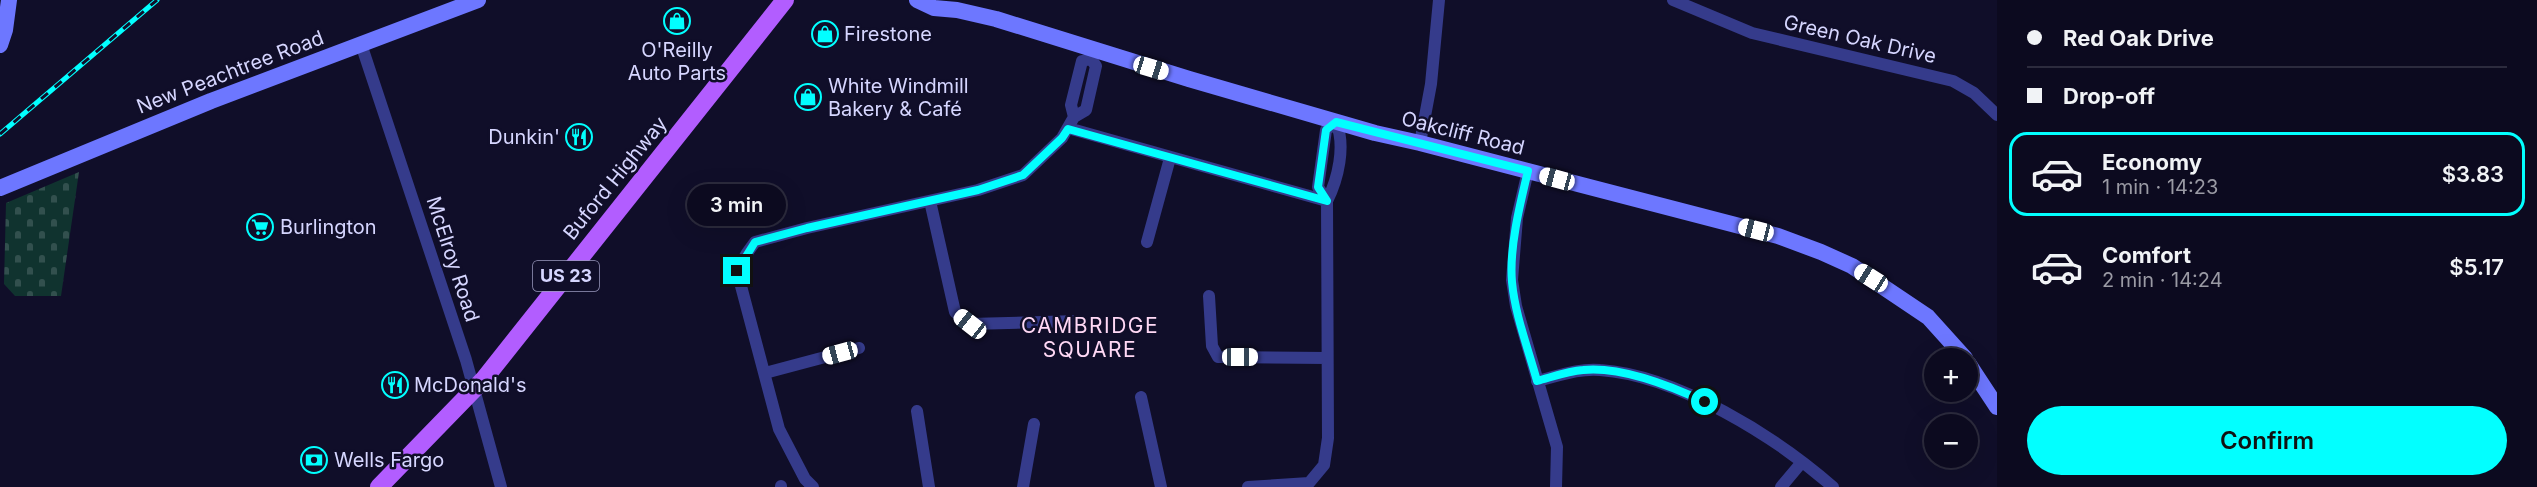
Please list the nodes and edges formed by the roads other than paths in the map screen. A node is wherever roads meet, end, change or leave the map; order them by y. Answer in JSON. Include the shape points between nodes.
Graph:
{"nodes":[{"id":1,"x":9,"y":0,"type":"edge"},
{"id":2,"x":478,"y":0,"type":"edge"},
{"id":3,"x":785,"y":0,"type":"edge"},
{"id":4,"x":917,"y":0,"type":"edge"},
{"id":5,"x":1439,"y":0,"type":"edge"},
{"id":6,"x":1673,"y":0,"type":"edge"},
{"id":7,"x":954,"y":5,"type":"edge"},
{"id":8,"x":361,"y":44,"type":"junction"},
{"id":9,"x":0,"y":45,"type":"edge"},
{"id":10,"x":1092,"y":54,"type":"junction"},
{"id":11,"x":1997,"y":115,"type":"edge"},
{"id":12,"x":1336,"y":122,"type":"junction"},
{"id":13,"x":1068,"y":129,"type":"junction"},
{"id":14,"x":1420,"y":143,"type":"junction"},
{"id":15,"x":1170,"y":158,"type":"junction"},
{"id":16,"x":1528,"y":171,"type":"junction"},
{"id":17,"x":0,"y":188,"type":"edge"},
{"id":18,"x":930,"y":201,"type":"junction"},
{"id":19,"x":1327,"y":201,"type":"junction"},
{"id":20,"x":1147,"y":242,"type":"dead end"},
{"id":21,"x":1209,"y":296,"type":"dead end"},
{"id":22,"x":1079,"y":321,"type":"dead end"},
{"id":23,"x":859,"y":348,"type":"dead end"},
{"id":24,"x":1956,"y":348,"type":"edge"},
{"id":25,"x":1327,"y":358,"type":"junction"},
{"id":26,"x":765,"y":373,"type":"junction"},
{"id":27,"x":1978,"y":378,"type":"edge"},
{"id":28,"x":1537,"y":381,"type":"junction"},
{"id":29,"x":475,"y":388,"type":"junction"},
{"id":30,"x":1141,"y":397,"type":"dead end"},
{"id":31,"x":1997,"y":407,"type":"edge"},
{"id":32,"x":917,"y":411,"type":"dead end"},
{"id":33,"x":1034,"y":424,"type":"dead end"},
{"id":34,"x":1802,"y":462,"type":"junction"},
{"id":35,"x":379,"y":487,"type":"edge"},
{"id":36,"x":501,"y":487,"type":"edge"},
{"id":37,"x":813,"y":487,"type":"edge"},
{"id":38,"x":929,"y":487,"type":"edge"},
{"id":39,"x":1023,"y":487,"type":"edge"},
{"id":40,"x":1161,"y":487,"type":"edge"},
{"id":41,"x":1248,"y":487,"type":"edge"},
{"id":42,"x":1556,"y":487,"type":"edge"},
{"id":43,"x":1781,"y":487,"type":"edge"},
{"id":44,"x":1833,"y":487,"type":"edge"}],
"edges":[{"from":1,"to":9,"type":"main road"},
{"from":2,"to":8,"type":"main road","name":"New Peachtree Road"},
{"from":3,"to":29,"type":"main road","name":"Buford Highway","number":"US 23"},
{"from":4,"to":7,"type":"main road","name":"Oakcliff Road","via":[[934,8]]},
{"from":5,"to":14,"type":"street","via":[[1431,84]]},
{"from":6,"to":11,"type":"street","name":"Green Oak Drive","via":[[1752,33],[1953,81],[1974,93]]},
{"from":7,"to":10,"type":"main road","name":"Oakcliff Road"},
{"from":8,"to":17,"type":"main road","name":"New Peachtree Road"},
{"from":8,"to":29,"type":"street","name":"McElroy Road"},
{"from":10,"to":12,"type":"main road","name":"Oakcliff Road"},
{"from":10,"to":13,"type":"street","via":[[1082,61],[1071,105],[1074,117]]},
{"from":12,"to":14,"type":"main road","name":"Oakcliff Road"},
{"from":12,"to":19,"type":"street","via":[[1326,130],[1318,187]]},
{"from":13,"to":15,"type":"street"},
{"from":13,"to":18,"type":"street","via":[[1023,175]]},
{"from":14,"to":16,"type":"main road","name":"Oakcliff Road"},
{"from":15,"to":19,"type":"street"},
{"from":15,"to":20,"type":"street"},
{"from":16,"to":24,"type":"main road","name":"Oakcliff Road","via":[[1778,236],[1821,252],[1852,266],[1928,317]]},
{"from":16,"to":28,"type":"street","via":[[1517,218],[1512,280]]},
{"from":18,"to":22,"type":"street","via":[[955,312],[970,324]]},
{"from":18,"to":26,"type":"street","via":[[755,242],[737,271]]},
{"from":19,"to":25,"type":"street"},
{"from":21,"to":25,"type":"street","via":[[1212,346],[1218,357]]},
{"from":23,"to":26,"type":"street"},
{"from":25,"to":41,"type":"street","via":[[1328,438],[1324,465],[1309,483]]},
{"from":26,"to":37,"type":"street","via":[[779,429]]},
{"from":27,"to":31,"type":"main road"},
{"from":28,"to":34,"type":"street","via":[[1582,370],[1601,370],[1670,386],[1723,410]]},
{"from":28,"to":42,"type":"street","via":[[1557,447]]},
{"from":29,"to":35,"type":"main road","name":"Buford Highway","number":"US 23"},
{"from":29,"to":36,"type":"street","name":"McElroy Road"},
{"from":30,"to":40,"type":"street"},
{"from":32,"to":38,"type":"street"},
{"from":33,"to":39,"type":"street"},
{"from":34,"to":43,"type":"street"},
{"from":34,"to":44,"type":"street"}]}
